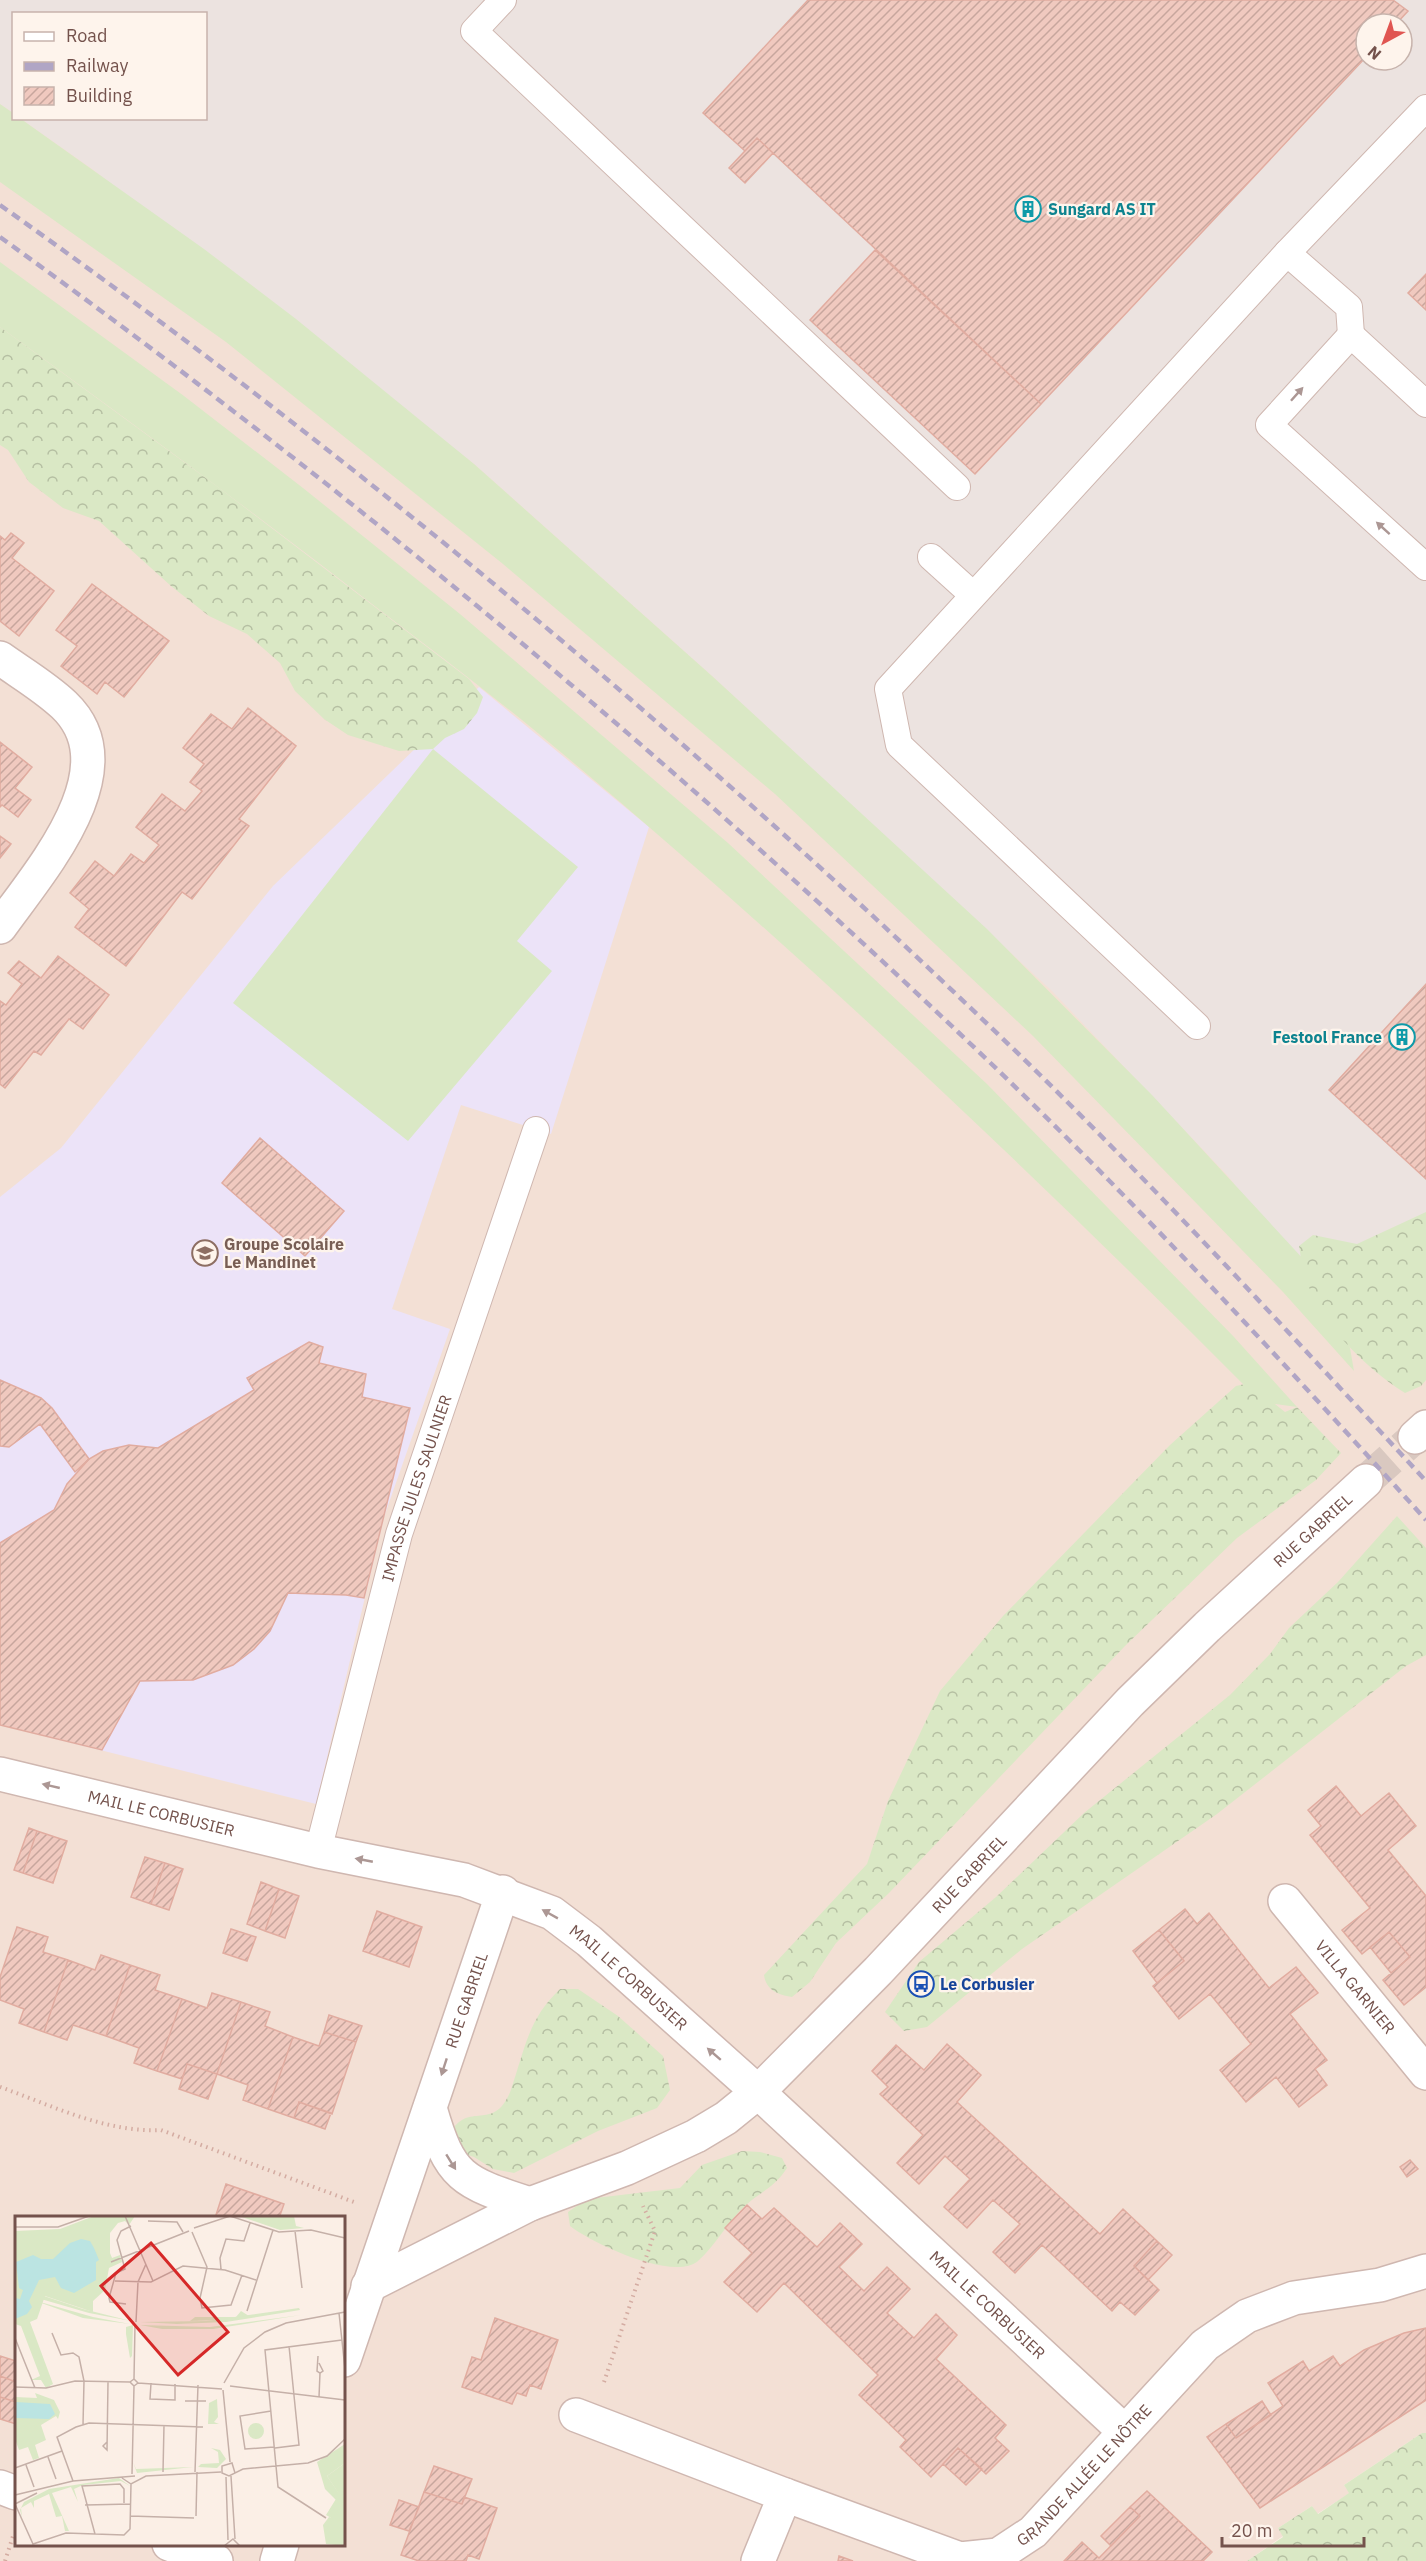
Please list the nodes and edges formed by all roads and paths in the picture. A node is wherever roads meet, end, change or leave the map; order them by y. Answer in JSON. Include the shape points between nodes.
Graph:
{"nodes":[{"id":1,"x":503,"y":0,"type":"edge"},
{"id":2,"x":1426,"y":108,"type":"edge"},
{"id":3,"x":1287,"y":253,"type":"junction"},
{"id":4,"x":1351,"y":334,"type":"junction"},
{"id":5,"x":1426,"y":404,"type":"edge"},
{"id":6,"x":957,"y":488,"type":"dead end"},
{"id":7,"x":931,"y":557,"type":"dead end"},
{"id":8,"x":1426,"y":567,"type":"edge"},
{"id":9,"x":974,"y":595,"type":"junction"},
{"id":10,"x":0,"y":658,"type":"edge"},
{"id":11,"x":0,"y":927,"type":"edge"},
{"id":12,"x":1197,"y":1026,"type":"dead end"},
{"id":13,"x":536,"y":1130,"type":"dead end"},
{"id":14,"x":1366,"y":1481,"type":"tunnel mouth"},
{"id":15,"x":0,"y":1774,"type":"edge"},
{"id":16,"x":318,"y":1851,"type":"junction"},
{"id":17,"x":503,"y":1892,"type":"junction"},
{"id":18,"x":1285,"y":1901,"type":"dead end"},
{"id":19,"x":1426,"y":2073,"type":"edge"},
{"id":20,"x":0,"y":2088,"type":"edge"},
{"id":21,"x":758,"y":2092,"type":"junction"},
{"id":22,"x":430,"y":2108,"type":"junction"},
{"id":23,"x":627,"y":2168,"type":"junction"},
{"id":24,"x":530,"y":2204,"type":"junction"},
{"id":25,"x":392,"y":2216,"type":"junction"},
{"id":26,"x":1426,"y":2271,"type":"edge"},
{"id":27,"x":368,"y":2286,"type":"junction"},
{"id":28,"x":345,"y":2357,"type":"edge"},
{"id":29,"x":584,"y":2418,"type":"joint"},
{"id":30,"x":1124,"y":2430,"type":"junction"},
{"id":31,"x":0,"y":2487,"type":"edge"},
{"id":32,"x":15,"y":2493,"type":"edge"},
{"id":33,"x":785,"y":2495,"type":"junction"},
{"id":34,"x":15,"y":2530,"type":"edge"},
{"id":35,"x":175,"y":2546,"type":"edge"},
{"id":36,"x":281,"y":2546,"type":"edge"},
{"id":37,"x":5,"y":2561,"type":"edge"},
{"id":38,"x":216,"y":2561,"type":"edge"},
{"id":39,"x":277,"y":2561,"type":"edge"},
{"id":40,"x":758,"y":2561,"type":"edge"}],
"edges":[{"from":1,"to":6,"type":"lane","via":[[474,31]]},
{"from":2,"to":3,"type":"lane"},
{"from":3,"to":4,"type":"lane","via":[[1349,307]]},
{"from":3,"to":9,"type":"lane"},
{"from":4,"to":5,"type":"lane"},
{"from":8,"to":4,"type":"lane","one_way":true,"via":[[1269,425]]},
{"from":7,"to":9,"type":"lane"},
{"from":9,"to":12,"type":"lane","via":[[888,689],[899,745]]},
{"from":10,"to":11,"type":"street","via":[[64,705],[79,726],[89,755],[85,788],[60,842]]},
{"from":13,"to":16,"type":"lane","name":"IMPASSE JULES SAULNIER","via":[[399,1534]]},
{"from":14,"to":21,"type":"street","name":"RUE GABRIEL","via":[[1130,1702],[878,1971]]},
{"from":16,"to":15,"type":"street","name":"MAIL LE CORBUSIER","one_way":true},
{"from":17,"to":16,"type":"street","name":"MAIL LE CORBUSIER","one_way":true,"via":[[464,1880]]},
{"from":21,"to":17,"type":"street","name":"MAIL LE CORBUSIER","one_way":true,"via":[[589,1941],[552,1913]]},
{"from":17,"to":22,"type":"street","name":"RUE GABRIEL","one_way":true},
{"from":18,"to":19,"type":"street","name":"VILLA GARNIER"},
{"from":20,"to":25,"type":"path","via":[[103,2124],[135,2131],[161,2130]]},
{"from":21,"to":23,"type":"street","name":"RUE GABRIEL","via":[[696,2136]]},
{"from":21,"to":30,"type":"street","name":"MAIL LE CORBUSIER"},
{"from":22,"to":24,"type":"street","one_way":true,"via":[[441,2145],[456,2170],[482,2188]]},
{"from":22,"to":25,"type":"street","name":"RUE GABRIEL"},
{"from":23,"to":24,"type":"street","name":"RUE GABRIEL"},
{"from":23,"to":29,"type":"path","via":[[655,2231]]},
{"from":24,"to":27,"type":"street","name":"RUE GABRIEL"},
{"from":25,"to":27,"type":"street","name":"RUE GABRIEL"},
{"from":26,"to":30,"type":"street","name":"GRANDE ALLÉE LE NÔTRE","via":[[1380,2285],[1294,2298],[1247,2316],[1205,2345]]},
{"from":27,"to":28,"type":"street","name":"RUE GABRIEL"},
{"from":29,"to":33,"type":"street","name":"GRANDE ALLÉE LE NÔTRE"},
{"from":30,"to":33,"type":"street","name":"GRANDE ALLÉE LE NÔTRE","via":[[1032,2532],[998,2555],[960,2559]]},
{"from":31,"to":32,"type":"street"},
{"from":33,"to":40,"type":"street"},
{"from":34,"to":37,"type":"path"},
{"from":35,"to":38,"type":"street"},
{"from":36,"to":39,"type":"street"}]}
